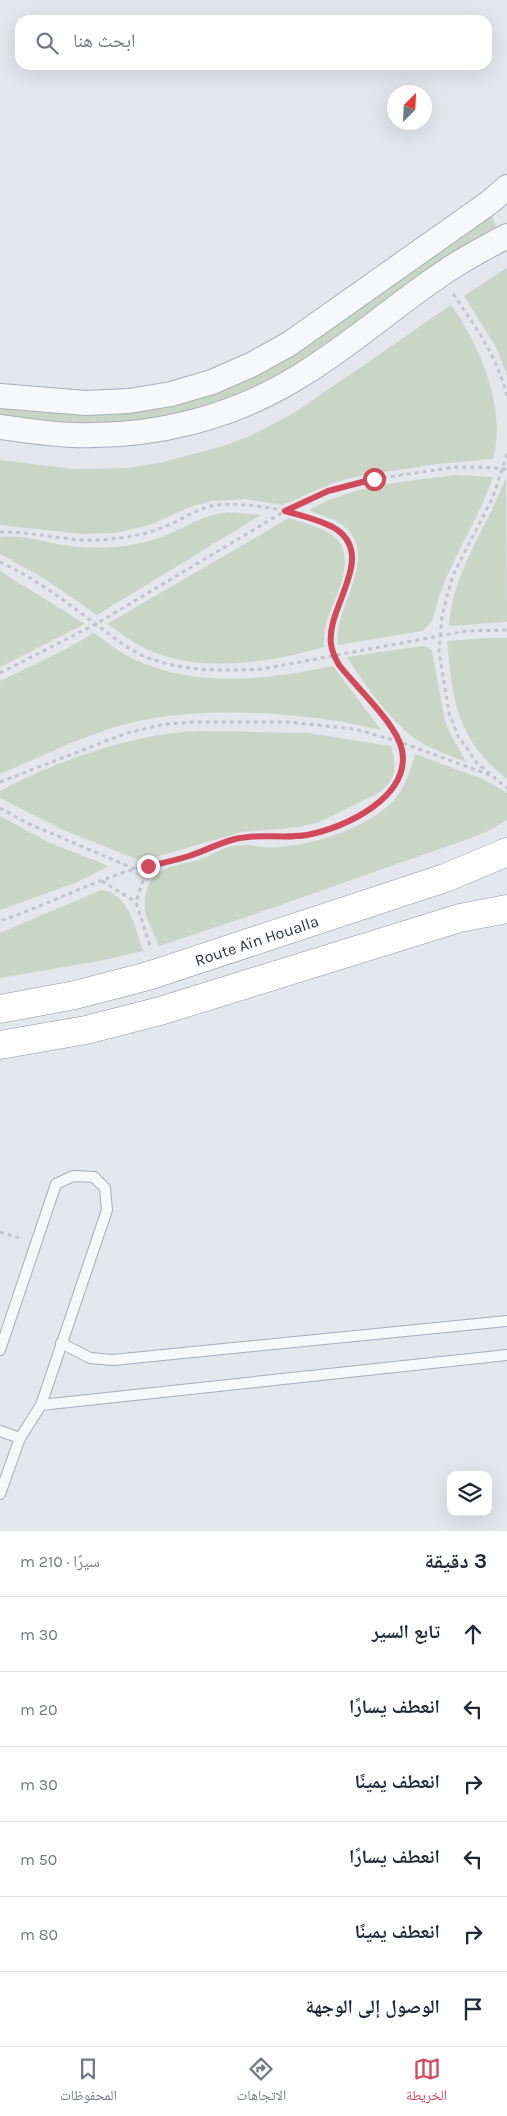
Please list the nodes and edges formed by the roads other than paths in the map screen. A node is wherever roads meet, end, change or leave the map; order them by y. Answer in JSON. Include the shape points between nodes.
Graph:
{"nodes":[{"id":1,"x":507,"y":187,"type":"edge"},
{"id":2,"x":507,"y":236,"type":"edge"},
{"id":3,"x":0,"y":396,"type":"edge"},
{"id":4,"x":0,"y":427,"type":"edge"},
{"id":5,"x":507,"y":852,"type":"edge"},
{"id":6,"x":507,"y":909,"type":"edge"},
{"id":7,"x":0,"y":1009,"type":"edge"},
{"id":8,"x":0,"y":1045,"type":"edge"},
{"id":9,"x":507,"y":1321,"type":"edge"},
{"id":10,"x":61,"y":1343,"type":"junction"},
{"id":11,"x":0,"y":1350,"type":"edge"},
{"id":12,"x":507,"y":1354,"type":"edge"},
{"id":13,"x":41,"y":1405,"type":"junction"},
{"id":14,"x":0,"y":1431,"type":"edge"},
{"id":15,"x":20,"y":1438,"type":"junction"},
{"id":16,"x":0,"y":1494,"type":"edge"}],
"edges":[{"from":1,"to":3,"type":"street","via":[[289,344],[212,382],[171,394],[129,401],[86,403]]},
{"from":2,"to":4,"type":"street","via":[[456,264],[304,374],[231,410],[193,423],[153,431],[71,435]]},
{"from":5,"to":7,"type":"highway","name":"Route Aïn Houalla","via":[[445,878],[148,976],[75,995]]},
{"from":6,"to":8,"type":"highway","via":[[460,918],[160,1011],[86,1030]]},
{"from":9,"to":10,"type":"lane","via":[[113,1360],[90,1358]]},
{"from":10,"to":11,"type":"lane","via":[[107,1210],[105,1188],[94,1177],[73,1176],[56,1184]]},
{"from":10,"to":13,"type":"lane"},
{"from":12,"to":13,"type":"lane"},
{"from":13,"to":15,"type":"lane"},
{"from":14,"to":15,"type":"lane"},
{"from":15,"to":16,"type":"lane"}]}
